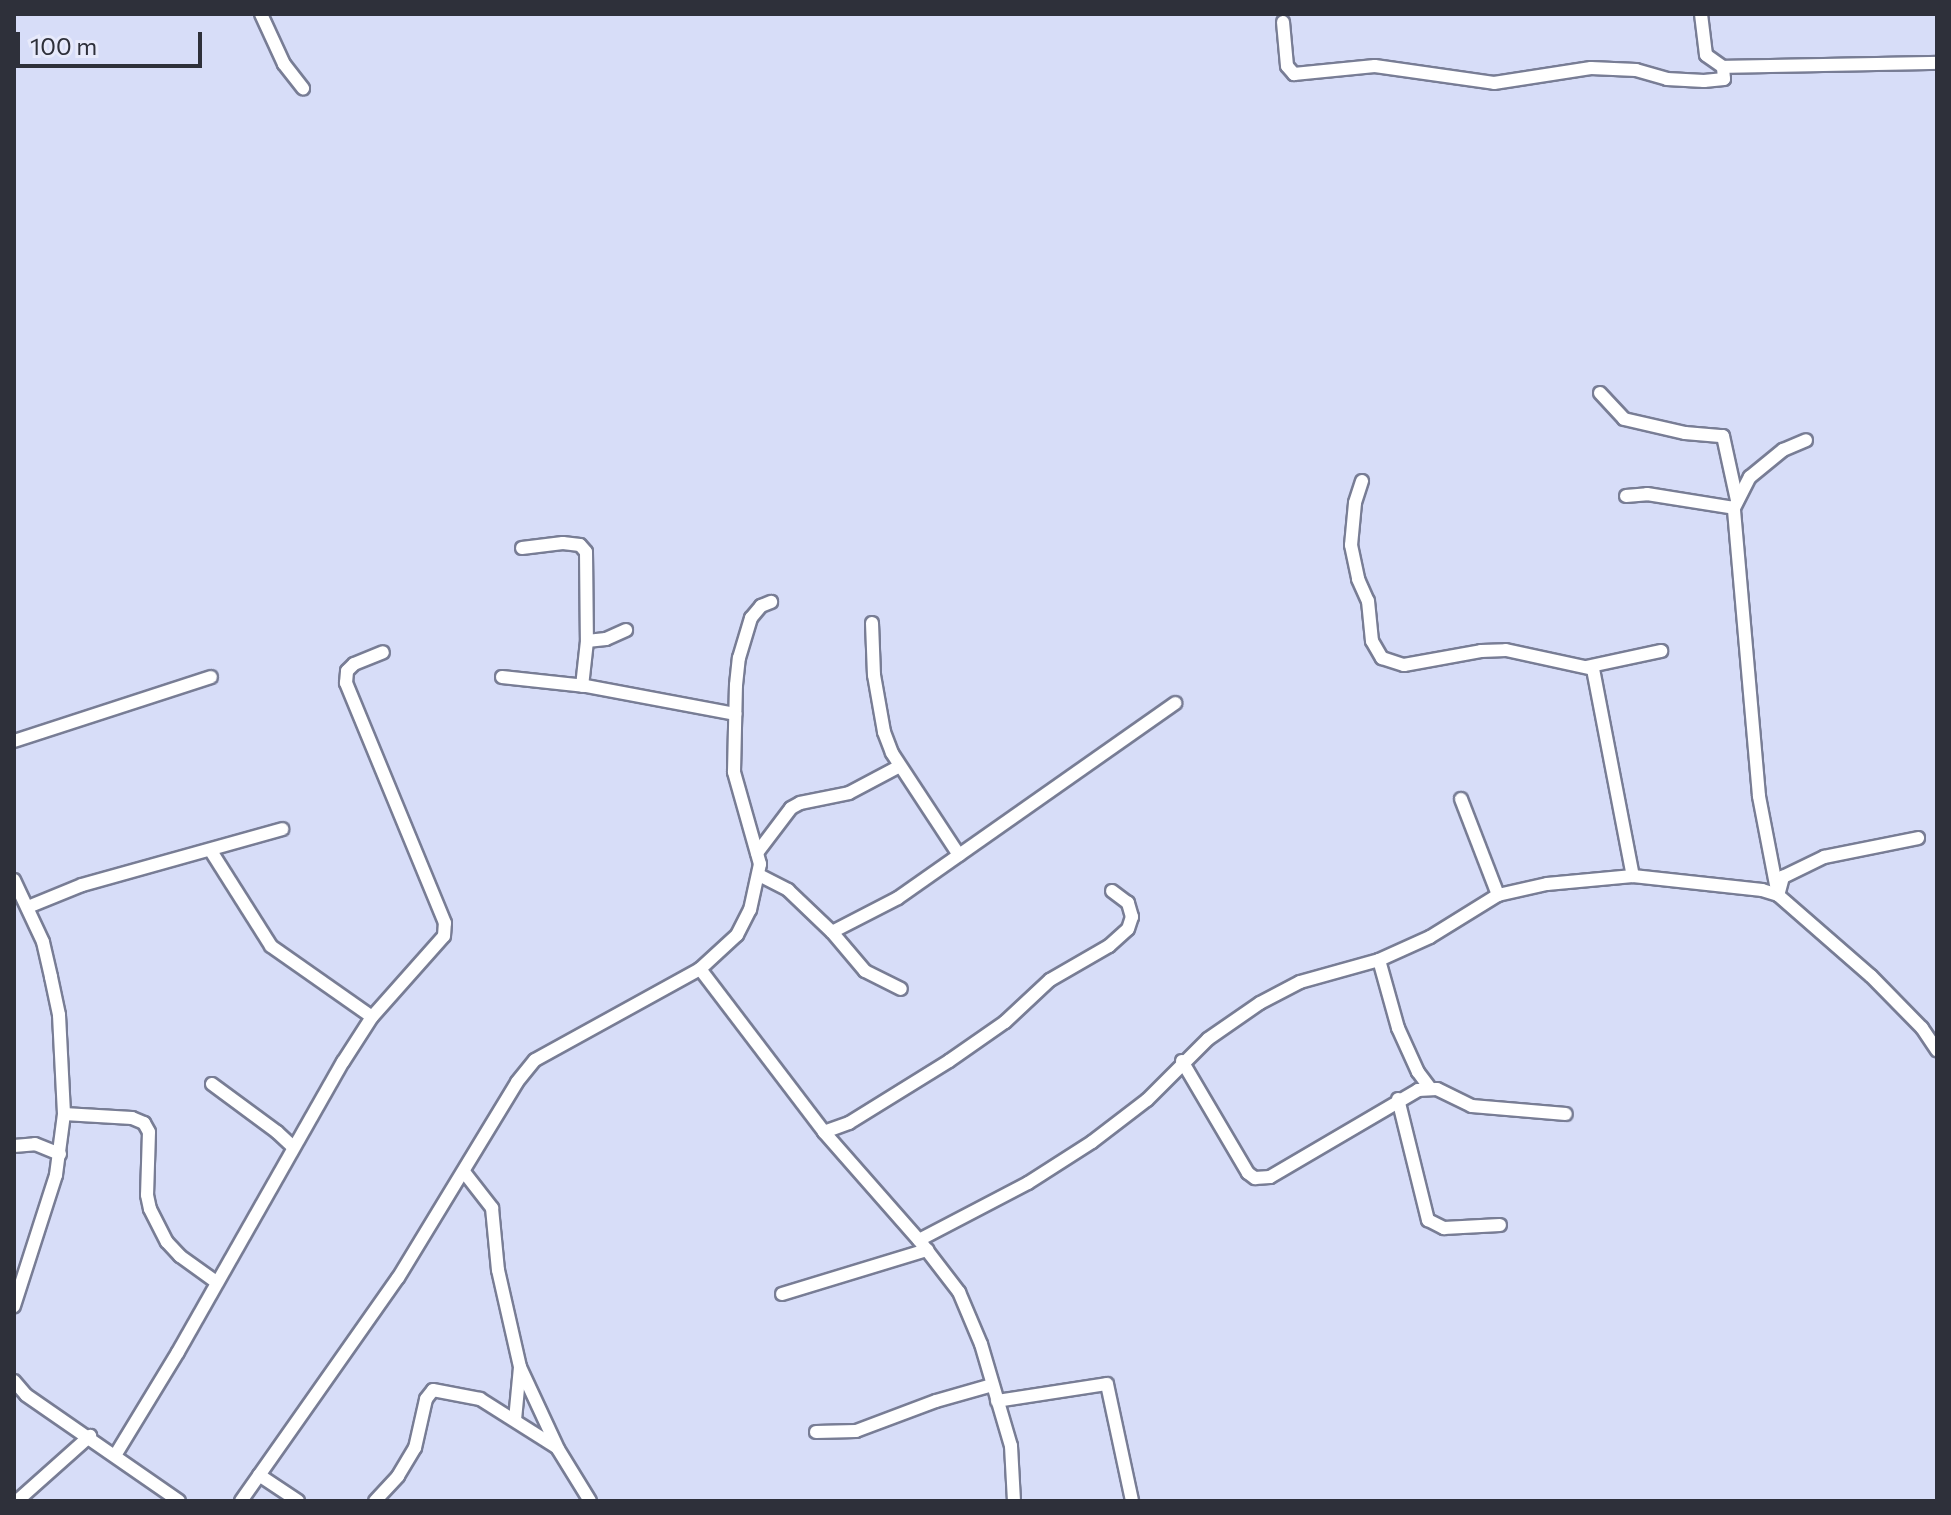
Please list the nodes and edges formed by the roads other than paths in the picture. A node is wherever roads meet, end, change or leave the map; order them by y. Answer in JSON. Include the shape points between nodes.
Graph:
{"nodes":[{"id":1,"x":261,"y":14,"type":"edge"},
{"id":2,"x":1701,"y":14,"type":"edge"},
{"id":3,"x":1283,"y":22,"type":"dead end"},
{"id":4,"x":1937,"y":63,"type":"edge"},
{"id":5,"x":1723,"y":67,"type":"junction"},
{"id":6,"x":303,"y":88,"type":"dead end"},
{"id":7,"x":1600,"y":393,"type":"dead end"},
{"id":8,"x":1806,"y":440,"type":"dead end"},
{"id":9,"x":1362,"y":481,"type":"dead end"},
{"id":10,"x":1626,"y":496,"type":"dead end"},
{"id":11,"x":1735,"y":504,"type":"junction"},
{"id":12,"x":522,"y":548,"type":"dead end"},
{"id":13,"x":771,"y":602,"type":"dead end"},
{"id":14,"x":872,"y":623,"type":"dead end"},
{"id":15,"x":626,"y":630,"type":"dead end"},
{"id":16,"x":587,"y":641,"type":"junction"},
{"id":17,"x":1661,"y":651,"type":"dead end"},
{"id":18,"x":383,"y":652,"type":"dead end"},
{"id":19,"x":1579,"y":668,"type":"junction"},
{"id":20,"x":211,"y":677,"type":"dead end"},
{"id":21,"x":502,"y":677,"type":"dead end"},
{"id":22,"x":582,"y":686,"type":"junction"},
{"id":23,"x":1175,"y":703,"type":"dead end"},
{"id":24,"x":735,"y":714,"type":"junction"},
{"id":25,"x":14,"y":741,"type":"edge"},
{"id":26,"x":898,"y":767,"type":"junction"},
{"id":27,"x":1461,"y":799,"type":"dead end"},
{"id":28,"x":282,"y":829,"type":"dead end"},
{"id":29,"x":1918,"y":838,"type":"dead end"},
{"id":30,"x":211,"y":851,"type":"junction"},
{"id":31,"x":757,"y":853,"type":"junction"},
{"id":32,"x":959,"y":855,"type":"junction"},
{"id":33,"x":759,"y":875,"type":"junction"},
{"id":34,"x":1633,"y":876,"type":"junction"},
{"id":35,"x":14,"y":880,"type":"edge"},
{"id":36,"x":1112,"y":891,"type":"dead end"},
{"id":37,"x":1498,"y":895,"type":"junction"},
{"id":38,"x":1778,"y":895,"type":"junction"},
{"id":39,"x":28,"y":907,"type":"junction"},
{"id":40,"x":832,"y":932,"type":"junction"},
{"id":41,"x":1379,"y":960,"type":"junction"},
{"id":42,"x":700,"y":969,"type":"junction"},
{"id":43,"x":901,"y":989,"type":"dead end"},
{"id":44,"x":372,"y":1017,"type":"junction"},
{"id":45,"x":1937,"y":1050,"type":"edge"},
{"id":46,"x":1182,"y":1061,"type":"junction"},
{"id":47,"x":212,"y":1084,"type":"dead end"},
{"id":48,"x":1424,"y":1089,"type":"junction"},
{"id":49,"x":1398,"y":1099,"type":"junction"},
{"id":50,"x":64,"y":1114,"type":"junction"},
{"id":51,"x":1566,"y":1114,"type":"dead end"},
{"id":52,"x":824,"y":1132,"type":"junction"},
{"id":53,"x":14,"y":1146,"type":"edge"},
{"id":54,"x":293,"y":1147,"type":"junction"},
{"id":55,"x":60,"y":1154,"type":"junction"},
{"id":56,"x":464,"y":1172,"type":"junction"},
{"id":57,"x":1500,"y":1225,"type":"dead end"},
{"id":58,"x":923,"y":1245,"type":"junction"},
{"id":59,"x":216,"y":1282,"type":"junction"},
{"id":60,"x":782,"y":1294,"type":"dead end"},
{"id":61,"x":14,"y":1306,"type":"edge"},
{"id":62,"x":520,"y":1367,"type":"junction"},
{"id":63,"x":14,"y":1381,"type":"edge"},
{"id":64,"x":992,"y":1385,"type":"junction"},
{"id":65,"x":997,"y":1401,"type":"junction"},
{"id":66,"x":515,"y":1420,"type":"junction"},
{"id":67,"x":816,"y":1432,"type":"dead end"},
{"id":68,"x":90,"y":1436,"type":"junction"},
{"id":69,"x":558,"y":1449,"type":"junction"},
{"id":70,"x":116,"y":1454,"type":"junction"},
{"id":71,"x":259,"y":1475,"type":"junction"},
{"id":72,"x":17,"y":1501,"type":"edge"},
{"id":73,"x":179,"y":1501,"type":"edge"},
{"id":74,"x":241,"y":1501,"type":"edge"},
{"id":75,"x":298,"y":1501,"type":"edge"},
{"id":76,"x":375,"y":1501,"type":"edge"},
{"id":77,"x":590,"y":1501,"type":"edge"},
{"id":78,"x":1014,"y":1501,"type":"edge"},
{"id":79,"x":1132,"y":1501,"type":"edge"}],
"edges":[{"from":1,"to":6,"type":"street","via":[[284,64]]},
{"from":2,"to":5,"type":"street","via":[[1706,55]]},
{"from":3,"to":5,"type":"street","via":[[1287,66],[1294,74],[1375,66],[1494,83],[1591,68],[1704,81],[1724,79]]},
{"from":4,"to":5,"type":"street"},
{"from":7,"to":11,"type":"street","via":[[1624,419],[1723,436]]},
{"from":8,"to":11,"type":"street","via":[[1783,450],[1750,477]]},
{"from":9,"to":19,"type":"street","via":[[1351,545],[1368,601],[1372,641],[1382,658],[1404,665],[1506,650]]},
{"from":10,"to":11,"type":"street"},
{"from":11,"to":38,"type":"street","via":[[1759,796]]},
{"from":12,"to":16,"type":"street","via":[[563,543],[580,545],[586,552]]},
{"from":13,"to":24,"type":"street","via":[[751,618],[745,634]]},
{"from":14,"to":26,"type":"street","via":[[882,720]]},
{"from":15,"to":16,"type":"street"},
{"from":16,"to":22,"type":"street"},
{"from":17,"to":19,"type":"street"},
{"from":18,"to":44,"type":"street","via":[[354,664],[346,683],[445,923],[444,936]]},
{"from":19,"to":34,"type":"street","via":[[1593,669]]},
{"from":20,"to":25,"type":"street"},
{"from":21,"to":22,"type":"street"},
{"from":22,"to":24,"type":"street"},
{"from":23,"to":32,"type":"street"},
{"from":24,"to":31,"type":"street","via":[[734,772]]},
{"from":26,"to":31,"type":"street","via":[[849,793],[791,808]]},
{"from":26,"to":32,"type":"street"},
{"from":27,"to":37,"type":"street"},
{"from":28,"to":30,"type":"street"},
{"from":29,"to":38,"type":"street","via":[[1824,857],[1783,877]]},
{"from":30,"to":39,"type":"street","via":[[82,885]]},
{"from":30,"to":44,"type":"street","via":[[271,946]]},
{"from":31,"to":33,"type":"street"},
{"from":32,"to":40,"type":"street","via":[[898,898]]},
{"from":33,"to":40,"type":"street","via":[[788,890]]},
{"from":33,"to":42,"type":"street","via":[[737,935]]},
{"from":34,"to":37,"type":"street","via":[[1547,884]]},
{"from":34,"to":38,"type":"street"},
{"from":35,"to":39,"type":"street"},
{"from":36,"to":52,"type":"street","via":[[1128,903],[1132,917],[1128,929],[1109,946],[1050,980],[1017,1013],[949,1061],[849,1123]]},
{"from":37,"to":41,"type":"street","via":[[1430,937]]},
{"from":38,"to":45,"type":"street","via":[[1871,976]]},
{"from":39,"to":50,"type":"street","via":[[43,942],[59,1015]]},
{"from":40,"to":43,"type":"street","via":[[865,971]]},
{"from":41,"to":46,"type":"street","via":[[1300,982],[1260,1003]]},
{"from":41,"to":48,"type":"street","via":[[1395,1021]]},
{"from":42,"to":52,"type":"street"},
{"from":42,"to":56,"type":"street","via":[[535,1060]]},
{"from":44,"to":54,"type":"street"},
{"from":46,"to":49,"type":"street","via":[[1255,1178],[1270,1177]]},
{"from":46,"to":58,"type":"street","via":[[1147,1100],[1092,1142]]},
{"from":47,"to":54,"type":"street"},
{"from":48,"to":49,"type":"street"},
{"from":48,"to":51,"type":"street","via":[[1472,1106]]},
{"from":49,"to":57,"type":"street","via":[[1428,1220],[1444,1228]]},
{"from":50,"to":55,"type":"street"},
{"from":50,"to":59,"type":"street","via":[[144,1123],[149,1132],[150,1209],[167,1242]]},
{"from":52,"to":58,"type":"street"},
{"from":53,"to":55,"type":"street","via":[[35,1144]]},
{"from":54,"to":59,"type":"street"},
{"from":55,"to":61,"type":"street"},
{"from":56,"to":62,"type":"street","via":[[492,1208],[498,1270]]},
{"from":56,"to":71,"type":"street","via":[[398,1278]]},
{"from":58,"to":60,"type":"street"},
{"from":58,"to":64,"type":"street","via":[[959,1292]]},
{"from":59,"to":70,"type":"street"},
{"from":62,"to":66,"type":"street"},
{"from":62,"to":69,"type":"street"},
{"from":63,"to":68,"type":"street","via":[[26,1395]]},
{"from":64,"to":65,"type":"street"},
{"from":64,"to":67,"type":"street","via":[[856,1431]]},
{"from":65,"to":78,"type":"street","via":[[1011,1446]]},
{"from":65,"to":79,"type":"street","via":[[1107,1384]]},
{"from":66,"to":69,"type":"street"},
{"from":66,"to":76,"type":"street","via":[[480,1399],[433,1390],[426,1399],[415,1448]]},
{"from":68,"to":70,"type":"street"},
{"from":68,"to":72,"type":"street"},
{"from":69,"to":77,"type":"street"},
{"from":70,"to":73,"type":"street"},
{"from":71,"to":74,"type":"street"},
{"from":71,"to":75,"type":"street"}]}
